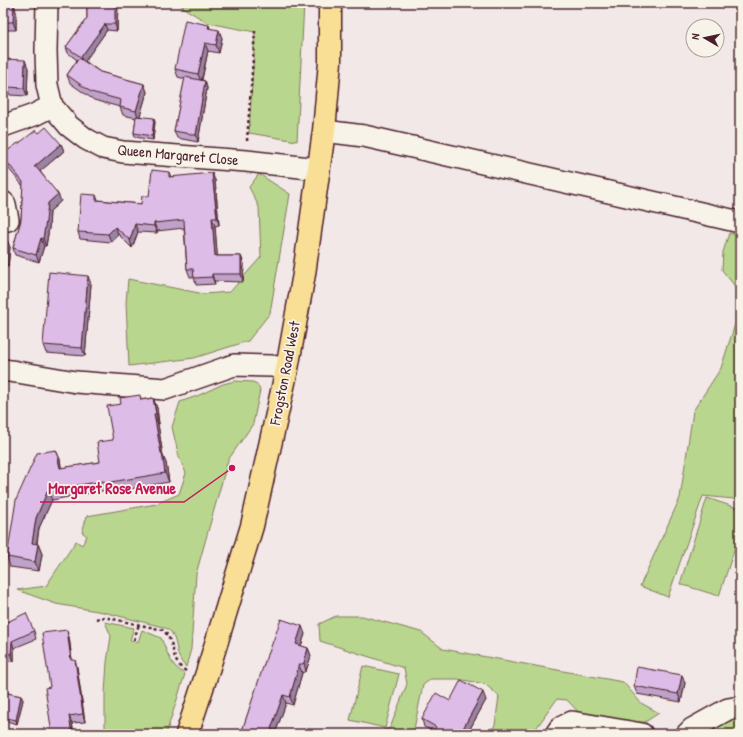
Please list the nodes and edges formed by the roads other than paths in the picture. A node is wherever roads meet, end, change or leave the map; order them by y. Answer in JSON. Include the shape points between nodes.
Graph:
{"nodes":[{"id":1,"x":47,"y":3,"type":"edge"},
{"id":2,"x":330,"y":3,"type":"edge"},
{"id":3,"x":52,"y":106,"type":"junction"},
{"id":4,"x":3,"y":126,"type":"edge"},
{"id":5,"x":324,"y":131,"type":"junction"},
{"id":6,"x":319,"y":169,"type":"junction"},
{"id":7,"x":740,"y":222,"type":"edge"},
{"id":8,"x":287,"y":369,"type":"junction"},
{"id":9,"x":3,"y":370,"type":"edge"},
{"id":10,"x":740,"y":706,"type":"edge"},
{"id":11,"x":689,"y":731,"type":"edge"},
{"id":12,"x":187,"y":734,"type":"edge"},
{"id":13,"x":556,"y":734,"type":"edge"},
{"id":14,"x":642,"y":734,"type":"edge"}],
"edges":[{"from":1,"to":3,"type":"street","name":"Queen Margaret Close","via":[[47,85]]},
{"from":2,"to":5,"type":"main road","name":"Frogston Road West","via":[[330,62]]},
{"from":3,"to":4,"type":"street"},
{"from":3,"to":6,"type":"street","name":"Queen Margaret Close","via":[[69,126],[103,148]]},
{"from":5,"to":6,"type":"main road","name":"Frogston Road West"},
{"from":5,"to":7,"type":"street","via":[[364,136]]},
{"from":6,"to":8,"type":"main road","name":"Frogston Road West"},
{"from":8,"to":9,"type":"street","via":[[234,365],[165,389],[76,382]]},
{"from":8,"to":12,"type":"main road","name":"Frogston Road West","via":[[252,526]]},
{"from":10,"to":11,"type":"street","via":[[728,709]]},
{"from":13,"to":14,"type":"street","via":[[560,728],[572,722]]}]}
